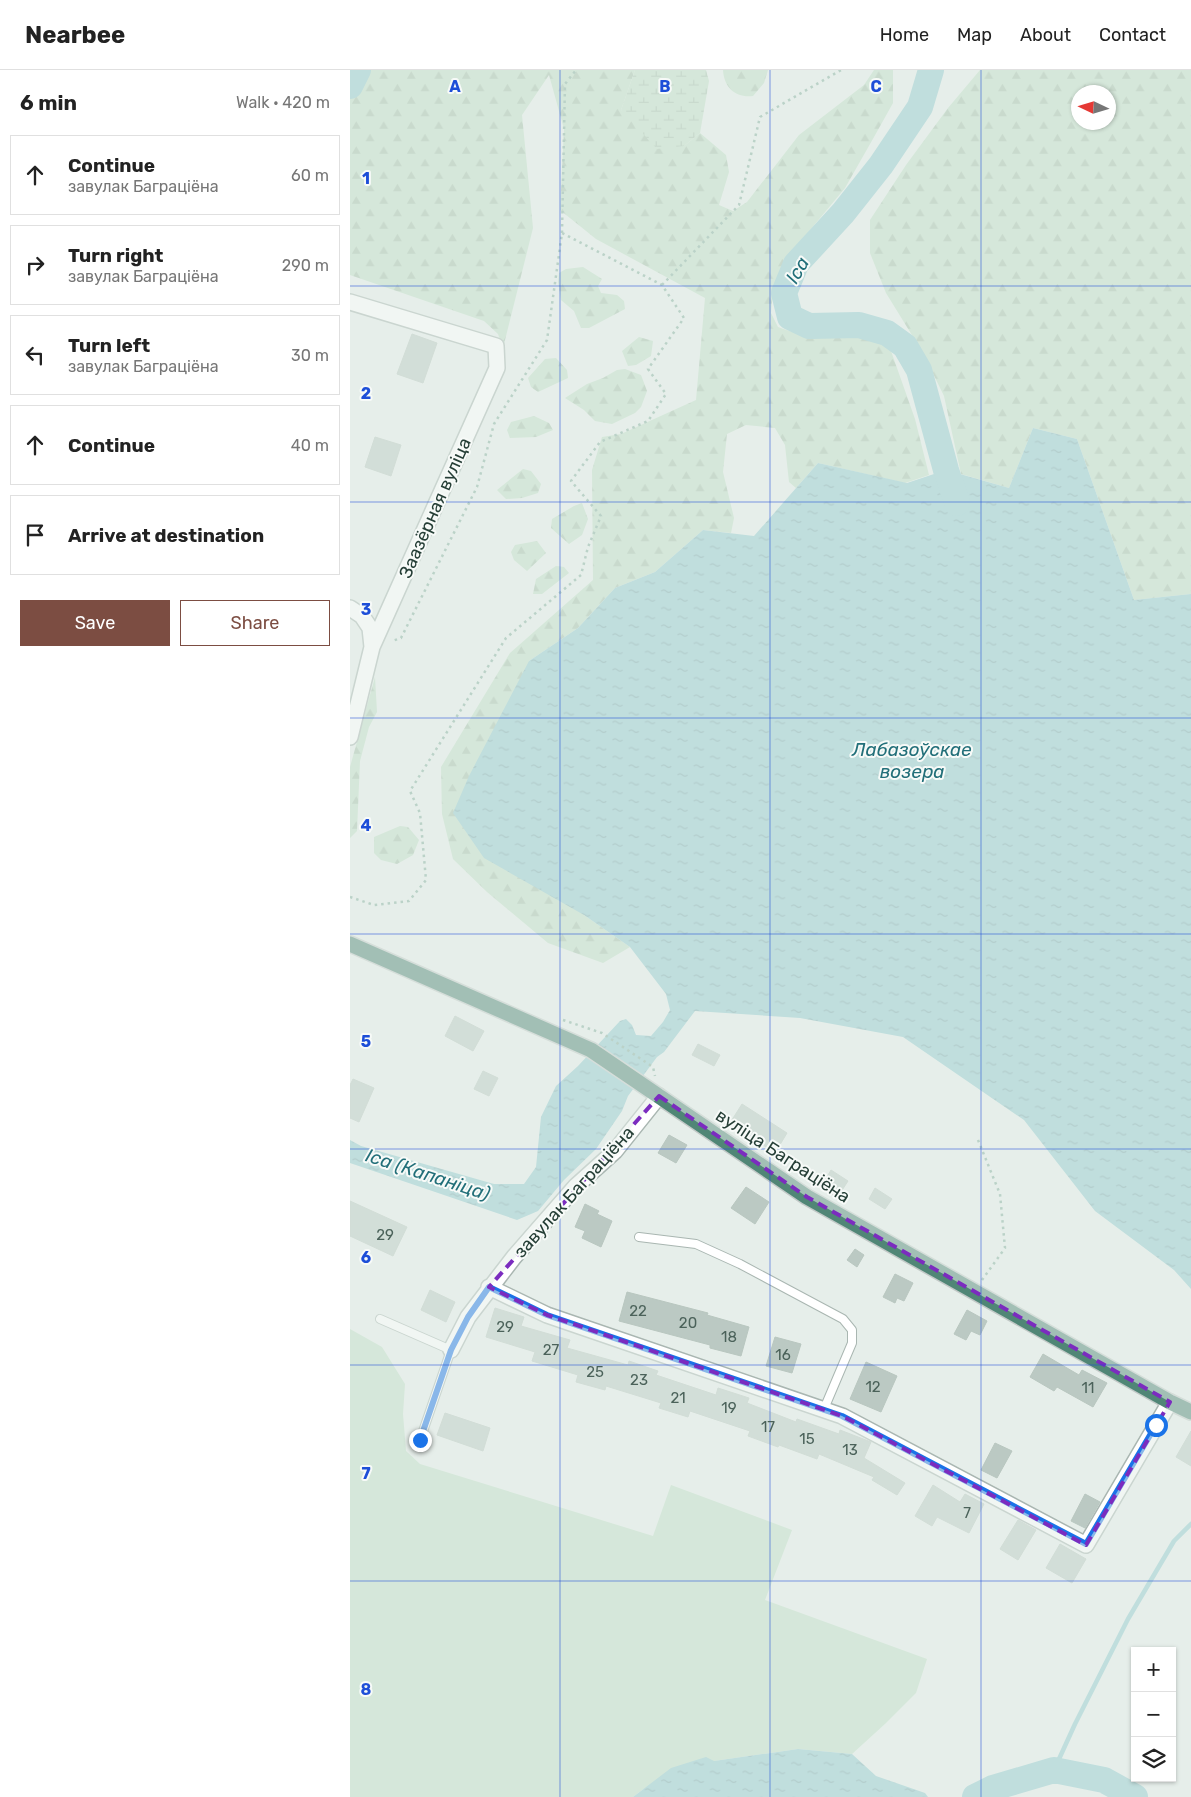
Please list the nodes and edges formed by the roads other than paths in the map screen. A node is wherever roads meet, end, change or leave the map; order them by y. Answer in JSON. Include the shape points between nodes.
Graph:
{"nodes":[{"id":1,"x":350,"y":302,"type":"edge"},
{"id":2,"x":350,"y":608,"type":"edge"},
{"id":3,"x":372,"y":647,"type":"junction"},
{"id":4,"x":350,"y":737,"type":"edge"},
{"id":5,"x":350,"y":944,"type":"edge"},
{"id":6,"x":659,"y":1096,"type":"junction"},
{"id":7,"x":639,"y":1237,"type":"dead end"},
{"id":8,"x":489,"y":1287,"type":"junction"},
{"id":9,"x":380,"y":1319,"type":"dead end"},
{"id":10,"x":451,"y":1350,"type":"junction"},
{"id":11,"x":1170,"y":1402,"type":"junction"},
{"id":12,"x":824,"y":1410,"type":"junction"},
{"id":13,"x":1191,"y":1412,"type":"edge"},
{"id":14,"x":420,"y":1440,"type":"dead end"}],
"edges":[{"from":1,"to":3,"type":"street","name":"Заазёрная вуліца","via":[[496,346],[497,368]]},
{"from":2,"to":3,"type":"street","via":[[362,616],[370,628]]},
{"from":3,"to":4,"type":"street"},
{"from":5,"to":6,"type":"highway","name":"вуліца Баграціёна","via":[[591,1050]]},
{"from":6,"to":8,"type":"street","name":"завулак Баграціёна","via":[[615,1151],[576,1186]]},
{"from":6,"to":11,"type":"highway","name":"вуліца Баграціёна","via":[[807,1197]]},
{"from":7,"to":12,"type":"lane","via":[[696,1244],[843,1319],[852,1330],[852,1344]]},
{"from":8,"to":10,"type":"street","name":"завулак Баграціёна"},
{"from":8,"to":12,"type":"street","via":[[547,1315]]},
{"from":9,"to":10,"type":"lane"},
{"from":10,"to":14,"type":"lane"},
{"from":11,"to":12,"type":"street","via":[[1086,1544],[842,1416]]},
{"from":11,"to":13,"type":"highway","name":"вуліца Баграціёна"}]}
